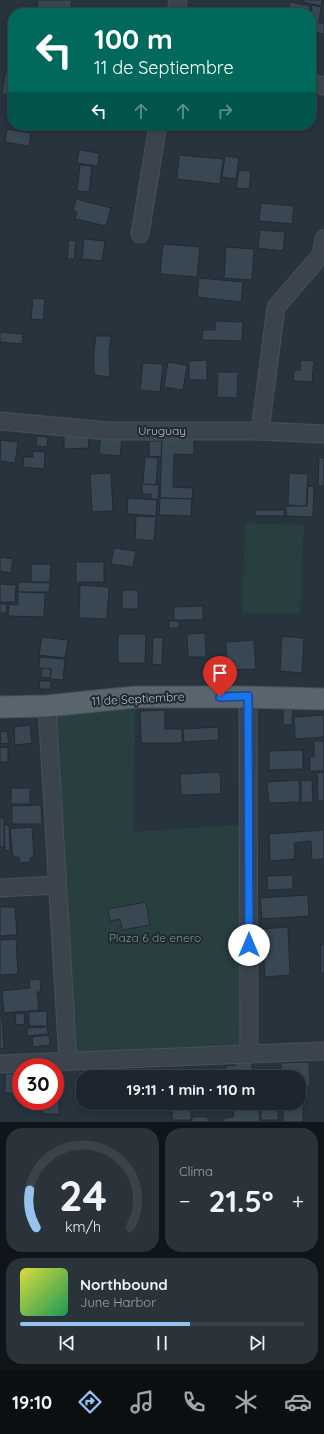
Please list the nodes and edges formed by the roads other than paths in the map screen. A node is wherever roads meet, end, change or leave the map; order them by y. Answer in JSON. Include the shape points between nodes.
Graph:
{"nodes":[{"id":1,"x":157,"y":130,"type":"edge"},
{"id":2,"x":140,"y":234,"type":"dead end"},
{"id":3,"x":324,"y":239,"type":"edge"},
{"id":4,"x":0,"y":420,"type":"edge"},
{"id":5,"x":260,"y":431,"type":"junction"},
{"id":6,"x":324,"y":434,"type":"edge"},
{"id":7,"x":248,"y":696,"type":"junction"},
{"id":8,"x":324,"y":699,"type":"edge"},
{"id":9,"x":47,"y":706,"type":"junction"},
{"id":10,"x":0,"y":707,"type":"edge"},
{"id":11,"x":57,"y":885,"type":"junction"},
{"id":12,"x":0,"y":888,"type":"edge"},
{"id":13,"x":324,"y":1051,"type":"edge"},
{"id":14,"x":249,"y":1054,"type":"junction"},
{"id":15,"x":68,"y":1061,"type":"junction"},
{"id":16,"x":0,"y":1064,"type":"edge"}],
"edges":[{"from":1,"to":2,"type":"street"},
{"from":3,"to":5,"type":"street","via":[[321,255],[276,307]]},
{"from":4,"to":5,"type":"street","name":"Uruguay","via":[[108,431]]},
{"from":5,"to":6,"type":"street","name":"Uruguay"},
{"from":7,"to":8,"type":"main road","name":"11 de Septiembre"},
{"from":7,"to":9,"type":"main road","name":"11 de Septiembre","via":[[136,697]]},
{"from":7,"to":14,"type":"street"},
{"from":9,"to":10,"type":"main road","name":"11 de Septiembre"},
{"from":9,"to":11,"type":"street"},
{"from":11,"to":12,"type":"street"},
{"from":11,"to":15,"type":"street"},
{"from":13,"to":14,"type":"street"},
{"from":14,"to":15,"type":"street"},
{"from":15,"to":16,"type":"street"}]}
